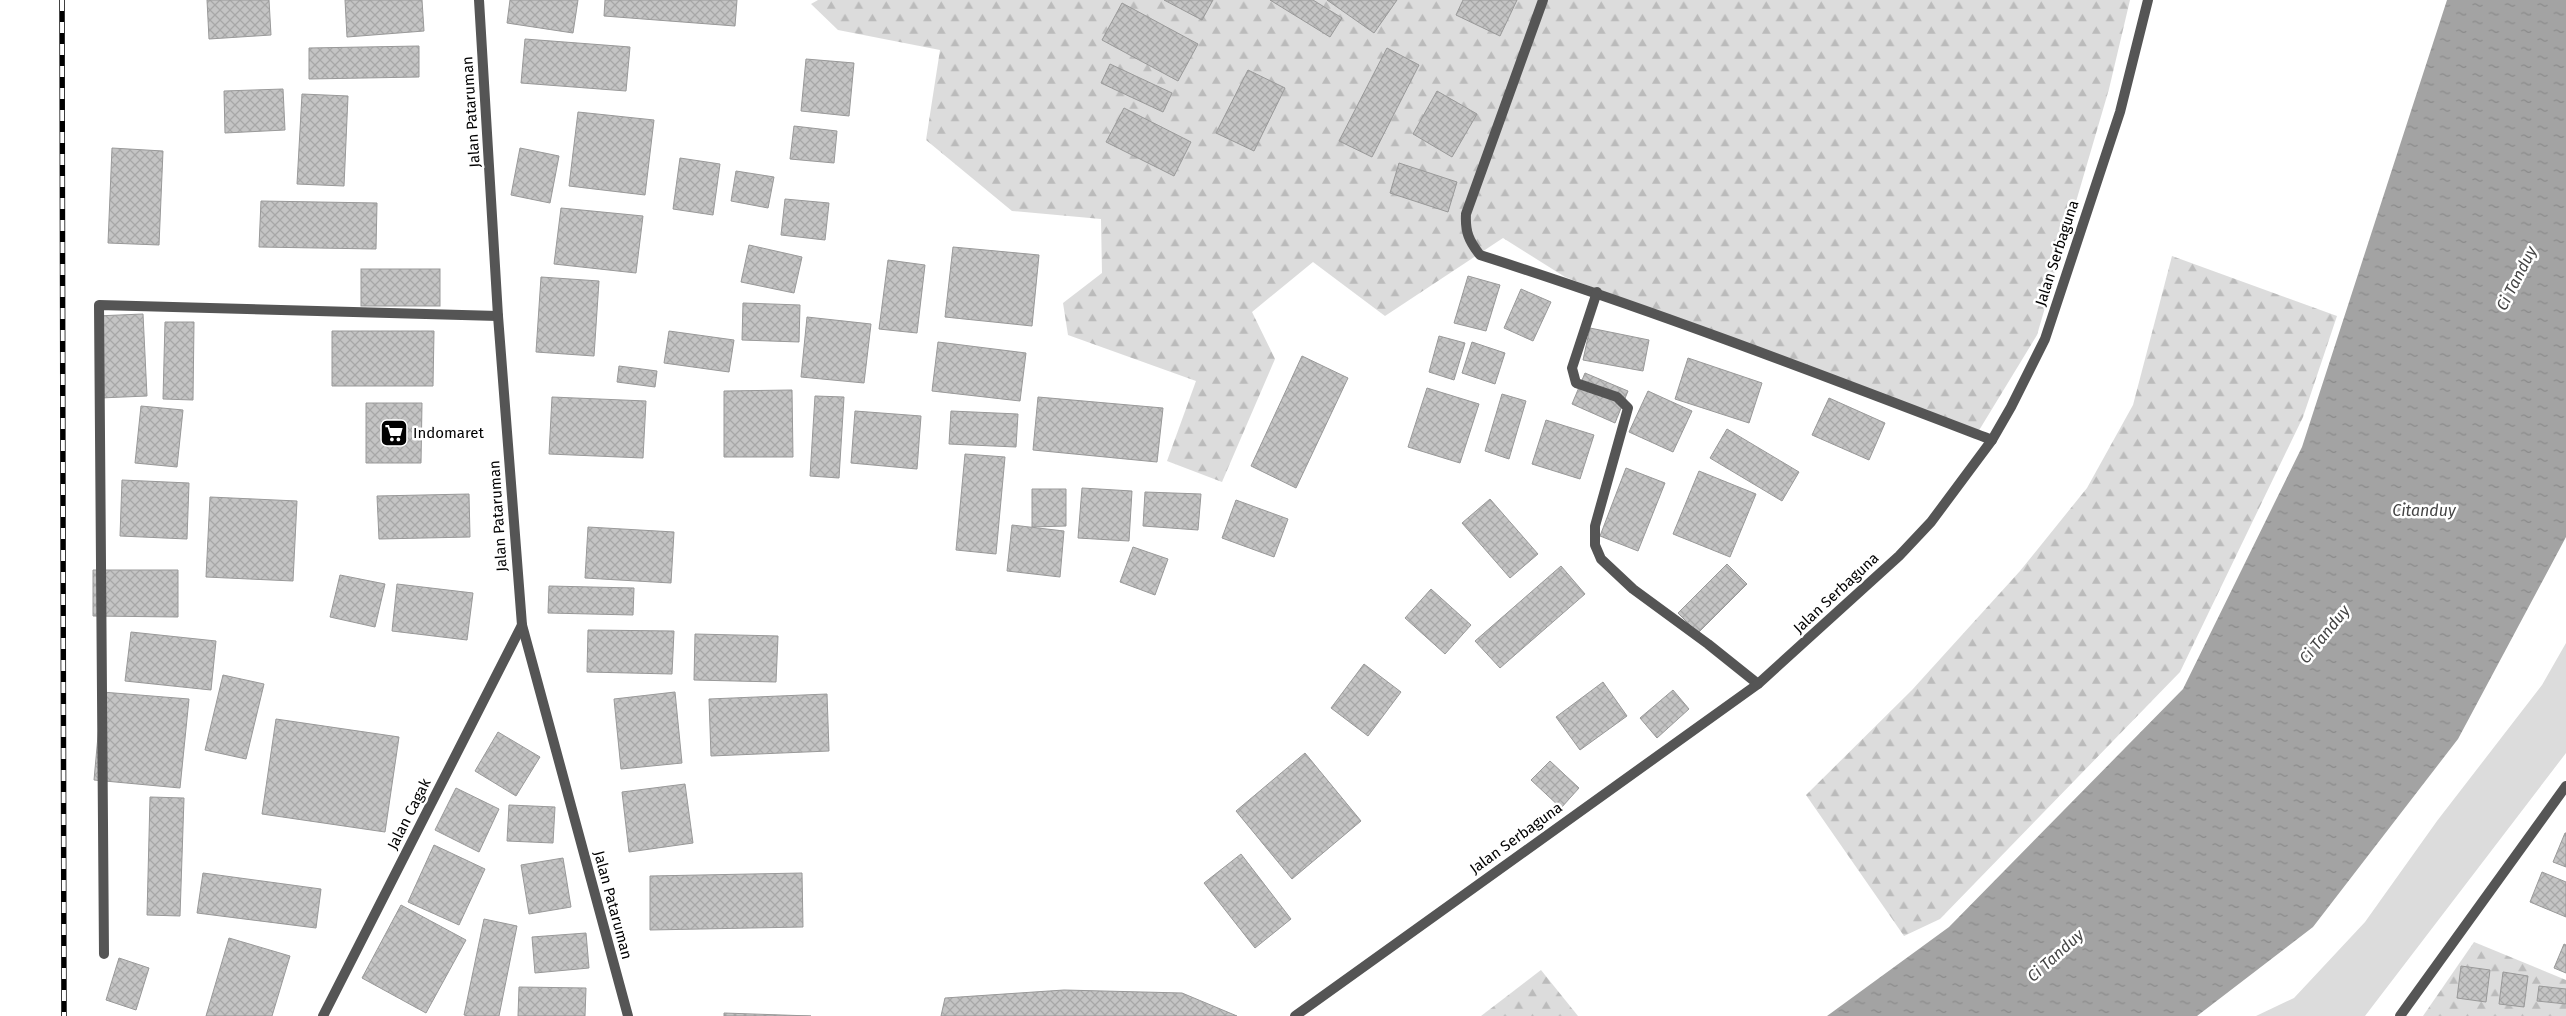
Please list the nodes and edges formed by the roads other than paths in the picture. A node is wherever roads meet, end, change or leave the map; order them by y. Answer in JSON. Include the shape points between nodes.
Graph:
{"nodes":[{"id":1,"x":479,"y":0,"type":"edge"},
{"id":2,"x":1543,"y":0,"type":"edge"},
{"id":3,"x":2148,"y":0,"type":"edge"},
{"id":4,"x":1597,"y":292,"type":"junction"},
{"id":5,"x":498,"y":316,"type":"junction"},
{"id":6,"x":1992,"y":440,"type":"junction"},
{"id":7,"x":522,"y":625,"type":"junction"},
{"id":8,"x":1758,"y":684,"type":"junction"},
{"id":9,"x":2566,"y":786,"type":"edge"},
{"id":10,"x":104,"y":954,"type":"dead end"},
{"id":11,"x":323,"y":1016,"type":"edge"},
{"id":12,"x":628,"y":1016,"type":"edge"},
{"id":13,"x":1295,"y":1016,"type":"edge"},
{"id":14,"x":2400,"y":1016,"type":"edge"}],
"edges":[{"from":1,"to":5,"type":"street","name":"Jalan Pataruman"},
{"from":2,"to":4,"type":"street","via":[[1466,214],[1466,228],[1469,241],[1480,255]]},
{"from":3,"to":6,"type":"street","name":"Jalan Serbaguna","via":[[2120,112],[2045,339]]},
{"from":4,"to":6,"type":"street"},
{"from":4,"to":8,"type":"street","via":[[1572,368],[1576,383],[1618,397],[1628,408],[1595,526],[1595,545],[1601,559],[1633,589]]},
{"from":5,"to":7,"type":"street","name":"Jalan Pataruman"},
{"from":5,"to":10,"type":"street","via":[[99,305]]},
{"from":6,"to":8,"type":"street","name":"Jalan Serbaguna","via":[[1931,522],[1912,542]]},
{"from":7,"to":11,"type":"street","name":"Jalan Cagak"},
{"from":7,"to":12,"type":"street","name":"Jalan Pataruman"},
{"from":8,"to":13,"type":"street","name":"Jalan Serbaguna"},
{"from":9,"to":14,"type":"street"}]}
